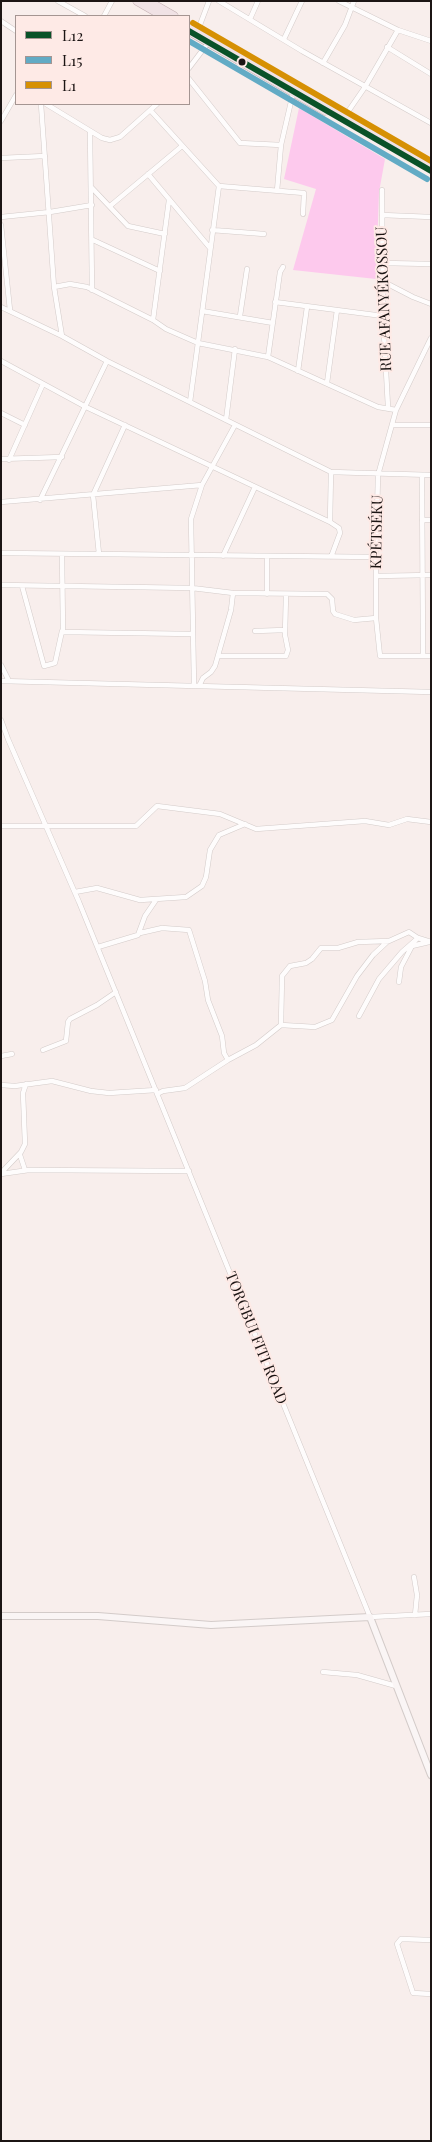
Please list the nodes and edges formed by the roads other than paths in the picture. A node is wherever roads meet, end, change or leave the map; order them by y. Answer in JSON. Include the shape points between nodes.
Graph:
{"nodes":[{"id":1,"x":58,"y":1,"type":"edge"},
{"id":2,"x":112,"y":1,"type":"edge"},
{"id":3,"x":209,"y":1,"type":"edge"},
{"id":4,"x":219,"y":1,"type":"edge"},
{"id":5,"x":258,"y":1,"type":"edge"},
{"id":6,"x":302,"y":1,"type":"edge"},
{"id":7,"x":339,"y":1,"type":"edge"},
{"id":8,"x":354,"y":1,"type":"edge"},
{"id":9,"x":143,"y":2,"type":"edge"},
{"id":10,"x":352,"y":8,"type":"junction"},
{"id":11,"x":83,"y":15,"type":"edge"},
{"id":12,"x":105,"y":15,"type":"edge"},
{"id":13,"x":162,"y":15,"type":"edge"},
{"id":14,"x":172,"y":15,"type":"edge"},
{"id":15,"x":250,"y":19,"type":"junction"},
{"id":16,"x":2,"y":24,"type":"edge"},
{"id":17,"x":15,"y":30,"type":"edge"},
{"id":18,"x":398,"y":30,"type":"junction"},
{"id":19,"x":194,"y":32,"type":"edge"},
{"id":20,"x":209,"y":40,"type":"junction"},
{"id":21,"x":284,"y":40,"type":"junction"},
{"id":22,"x":431,"y":41,"type":"edge"},
{"id":23,"x":387,"y":47,"type":"junction"},
{"id":24,"x":323,"y":63,"type":"junction"},
{"id":25,"x":190,"y":67,"type":"edge"},
{"id":26,"x":431,"y":74,"type":"edge"},
{"id":27,"x":190,"y":80,"type":"edge"},
{"id":28,"x":365,"y":87,"type":"junction"},
{"id":29,"x":293,"y":93,"type":"junction"},
{"id":30,"x":15,"y":97,"type":"edge"},
{"id":31,"x":41,"y":105,"type":"edge"},
{"id":32,"x":48,"y":105,"type":"edge"},
{"id":33,"x":156,"y":105,"type":"edge"},
{"id":34,"x":151,"y":111,"type":"junction"},
{"id":35,"x":345,"y":116,"type":"junction"},
{"id":36,"x":1,"y":121,"type":"edge"},
{"id":37,"x":431,"y":123,"type":"edge"},
{"id":38,"x":357,"y":126,"type":"junction"},
{"id":39,"x":90,"y":131,"type":"junction"},
{"id":40,"x":379,"y":138,"type":"junction"},
{"id":41,"x":280,"y":145,"type":"junction"},
{"id":42,"x":182,"y":146,"type":"junction"},
{"id":43,"x":45,"y":156,"type":"junction"},
{"id":44,"x":1,"y":158,"type":"edge"},
{"id":45,"x":431,"y":165,"type":"edge"},
{"id":46,"x":431,"y":171,"type":"edge"},
{"id":47,"x":148,"y":174,"type":"junction"},
{"id":48,"x":219,"y":186,"type":"junction"},
{"id":49,"x":92,"y":188,"type":"junction"},
{"id":50,"x":382,"y":190,"type":"dead end"},
{"id":51,"x":277,"y":191,"type":"junction"},
{"id":52,"x":169,"y":200,"type":"junction"},
{"id":53,"x":92,"y":205,"type":"junction"},
{"id":54,"x":110,"y":206,"type":"junction"},
{"id":55,"x":50,"y":212,"type":"junction"},
{"id":56,"x":303,"y":214,"type":"dead end"},
{"id":57,"x":382,"y":215,"type":"junction"},
{"id":58,"x":1,"y":217,"type":"edge"},
{"id":59,"x":431,"y":217,"type":"edge"},
{"id":60,"x":1,"y":225,"type":"edge"},
{"id":61,"x":212,"y":230,"type":"junction"},
{"id":62,"x":165,"y":234,"type":"junction"},
{"id":63,"x":264,"y":234,"type":"dead end"},
{"id":64,"x":93,"y":240,"type":"junction"},
{"id":65,"x":210,"y":248,"type":"junction"},
{"id":66,"x":383,"y":263,"type":"junction"},
{"id":67,"x":431,"y":264,"type":"edge"},
{"id":68,"x":283,"y":267,"type":"dead end"},
{"id":69,"x":248,"y":269,"type":"dead end"},
{"id":70,"x":160,"y":271,"type":"junction"},
{"id":71,"x":384,"y":282,"type":"junction"},
{"id":72,"x":54,"y":287,"type":"junction"},
{"id":73,"x":92,"y":290,"type":"junction"},
{"id":74,"x":276,"y":302,"type":"junction"},
{"id":75,"x":431,"y":304,"type":"edge"},
{"id":76,"x":1,"y":307,"type":"edge"},
{"id":77,"x":307,"y":307,"type":"junction"},
{"id":78,"x":10,"y":310,"type":"junction"},
{"id":79,"x":337,"y":310,"type":"junction"},
{"id":80,"x":202,"y":311,"type":"junction"},
{"id":81,"x":240,"y":316,"type":"junction"},
{"id":82,"x":383,"y":316,"type":"junction"},
{"id":83,"x":152,"y":320,"type":"junction"},
{"id":84,"x":273,"y":323,"type":"junction"},
{"id":85,"x":62,"y":336,"type":"junction"},
{"id":86,"x":431,"y":338,"type":"edge"},
{"id":87,"x":198,"y":342,"type":"junction"},
{"id":88,"x":235,"y":350,"type":"junction"},
{"id":89,"x":268,"y":358,"type":"junction"},
{"id":90,"x":1,"y":361,"type":"edge"},
{"id":91,"x":107,"y":361,"type":"junction"},
{"id":92,"x":298,"y":370,"type":"junction"},
{"id":93,"x":43,"y":384,"type":"junction"},
{"id":94,"x":327,"y":384,"type":"junction"},
{"id":95,"x":190,"y":402,"type":"junction"},
{"id":96,"x":86,"y":407,"type":"junction"},
{"id":97,"x":388,"y":407,"type":"junction"},
{"id":98,"x":396,"y":410,"type":"junction"},
{"id":99,"x":1,"y":413,"type":"edge"},
{"id":100,"x":226,"y":420,"type":"junction"},
{"id":101,"x":25,"y":424,"type":"junction"},
{"id":102,"x":431,"y":424,"type":"edge"},
{"id":103,"x":125,"y":425,"type":"junction"},
{"id":104,"x":235,"y":425,"type":"junction"},
{"id":105,"x":392,"y":425,"type":"junction"},
{"id":106,"x":62,"y":457,"type":"junction"},
{"id":107,"x":1,"y":460,"type":"edge"},
{"id":108,"x":9,"y":460,"type":"junction"},
{"id":109,"x":213,"y":467,"type":"junction"},
{"id":110,"x":331,"y":472,"type":"junction"},
{"id":111,"x":378,"y":475,"type":"junction"},
{"id":112,"x":422,"y":475,"type":"junction"},
{"id":113,"x":431,"y":475,"type":"edge"},
{"id":114,"x":202,"y":485,"type":"junction"},
{"id":115,"x":255,"y":487,"type":"junction"},
{"id":116,"x":93,"y":495,"type":"junction"},
{"id":117,"x":40,"y":500,"type":"junction"},
{"id":118,"x":1,"y":502,"type":"edge"},
{"id":119,"x":422,"y":520,"type":"junction"},
{"id":120,"x":431,"y":520,"type":"edge"},
{"id":121,"x":330,"y":522,"type":"junction"},
{"id":122,"x":1,"y":553,"type":"edge"},
{"id":123,"x":62,"y":554,"type":"junction"},
{"id":124,"x":99,"y":554,"type":"junction"},
{"id":125,"x":190,"y":556,"type":"junction"},
{"id":126,"x":223,"y":556,"type":"junction"},
{"id":127,"x":267,"y":556,"type":"junction"},
{"id":128,"x":331,"y":557,"type":"junction"},
{"id":129,"x":376,"y":558,"type":"junction"},
{"id":130,"x":422,"y":575,"type":"junction"},
{"id":131,"x":431,"y":575,"type":"edge"},
{"id":132,"x":376,"y":576,"type":"junction"},
{"id":133,"x":1,"y":585,"type":"edge"},
{"id":134,"x":22,"y":586,"type":"junction"},
{"id":135,"x":62,"y":586,"type":"junction"},
{"id":136,"x":192,"y":588,"type":"junction"},
{"id":137,"x":233,"y":593,"type":"junction"},
{"id":138,"x":267,"y":594,"type":"junction"},
{"id":139,"x":286,"y":594,"type":"junction"},
{"id":140,"x":376,"y":618,"type":"junction"},
{"id":141,"x":285,"y":630,"type":"junction"},
{"id":142,"x":62,"y":631,"type":"junction"},
{"id":143,"x":255,"y":631,"type":"dead end"},
{"id":144,"x":192,"y":634,"type":"junction"},
{"id":145,"x":218,"y":656,"type":"junction"},
{"id":146,"x":423,"y":656,"type":"junction"},
{"id":147,"x":431,"y":656,"type":"edge"},
{"id":148,"x":1,"y":665,"type":"edge"},
{"id":149,"x":1,"y":681,"type":"edge"},
{"id":150,"x":9,"y":681,"type":"junction"},
{"id":151,"x":197,"y":685,"type":"junction"},
{"id":152,"x":431,"y":692,"type":"edge"},
{"id":153,"x":1,"y":720,"type":"edge"},
{"id":154,"x":431,"y":822,"type":"edge"},
{"id":155,"x":245,"y":824,"type":"junction"},
{"id":156,"x":1,"y":826,"type":"edge"},
{"id":157,"x":47,"y":827,"type":"junction"},
{"id":158,"x":75,"y":892,"type":"junction"},
{"id":159,"x":156,"y":900,"type":"junction"},
{"id":160,"x":140,"y":933,"type":"junction"},
{"id":161,"x":418,"y":938,"type":"junction"},
{"id":162,"x":388,"y":941,"type":"junction"},
{"id":163,"x":431,"y":942,"type":"edge"},
{"id":164,"x":98,"y":947,"type":"junction"},
{"id":165,"x":399,"y":982,"type":"dead end"},
{"id":166,"x":116,"y":992,"type":"junction"},
{"id":167,"x":359,"y":1016,"type":"dead end"},
{"id":168,"x":281,"y":1025,"type":"junction"},
{"id":169,"x":43,"y":1050,"type":"dead end"},
{"id":170,"x":12,"y":1054,"type":"dead end"},
{"id":171,"x":1,"y":1056,"type":"edge"},
{"id":172,"x":228,"y":1060,"type":"junction"},
{"id":173,"x":26,"y":1084,"type":"junction"},
{"id":174,"x":1,"y":1085,"type":"edge"},
{"id":175,"x":15,"y":1086,"type":"junction"},
{"id":176,"x":156,"y":1092,"type":"junction"},
{"id":177,"x":23,"y":1093,"type":"junction"},
{"id":178,"x":20,"y":1154,"type":"junction"},
{"id":179,"x":24,"y":1170,"type":"junction"},
{"id":180,"x":188,"y":1171,"type":"junction"},
{"id":181,"x":1,"y":1174,"type":"edge"},
{"id":182,"x":414,"y":1577,"type":"dead end"},
{"id":183,"x":431,"y":1614,"type":"edge"},
{"id":184,"x":415,"y":1615,"type":"junction"},
{"id":185,"x":1,"y":1616,"type":"edge"},
{"id":186,"x":370,"y":1617,"type":"junction"},
{"id":187,"x":323,"y":1672,"type":"dead end"},
{"id":188,"x":396,"y":1686,"type":"junction"},
{"id":189,"x":431,"y":1776,"type":"edge"},
{"id":190,"x":431,"y":1940,"type":"edge"},
{"id":191,"x":431,"y":1994,"type":"edge"}],
"edges":[{"from":1,"to":11,"type":"street"},
{"from":2,"to":12,"type":"street"},
{"from":3,"to":19,"type":"street"},
{"from":4,"to":15,"type":"street"},
{"from":5,"to":15,"type":"street"},
{"from":6,"to":21,"type":"street"},
{"from":7,"to":10,"type":"street"},
{"from":8,"to":10,"type":"street"},
{"from":9,"to":13,"type":"highway"},
{"from":9,"to":14,"type":"highway"},
{"from":10,"to":18,"type":"street"},
{"from":10,"to":24,"type":"street","via":[[336,44]]},
{"from":15,"to":21,"type":"street"},
{"from":16,"to":17,"type":"street"},
{"from":18,"to":22,"type":"street"},
{"from":18,"to":23,"type":"street"},
{"from":19,"to":20,"type":"highway"},
{"from":20,"to":25,"type":"street"},
{"from":20,"to":29,"type":"highway"},
{"from":20,"to":35,"type":"highway"},
{"from":21,"to":24,"type":"street"},
{"from":23,"to":26,"type":"street"},
{"from":23,"to":28,"type":"street"},
{"from":24,"to":28,"type":"street"},
{"from":27,"to":41,"type":"street","via":[[240,143]]},
{"from":28,"to":35,"type":"street"},
{"from":28,"to":37,"type":"street"},
{"from":29,"to":38,"type":"highway"},
{"from":29,"to":41,"type":"street"},
{"from":30,"to":36,"type":"street"},
{"from":31,"to":43,"type":"street"},
{"from":32,"to":39,"type":"street"},
{"from":33,"to":34,"type":"street"},
{"from":34,"to":39,"type":"street","via":[[120,136],[110,140]]},
{"from":34,"to":42,"type":"street"},
{"from":35,"to":38,"type":"highway"},
{"from":38,"to":40,"type":"highway"},
{"from":39,"to":49,"type":"street"},
{"from":40,"to":45,"type":"highway"},
{"from":40,"to":46,"type":"highway"},
{"from":41,"to":51,"type":"street"},
{"from":42,"to":47,"type":"street"},
{"from":42,"to":48,"type":"street"},
{"from":43,"to":44,"type":"street"},
{"from":43,"to":55,"type":"street"},
{"from":47,"to":52,"type":"street"},
{"from":47,"to":54,"type":"street"},
{"from":48,"to":51,"type":"street"},
{"from":48,"to":61,"type":"street"},
{"from":49,"to":53,"type":"street"},
{"from":49,"to":54,"type":"street"},
{"from":50,"to":57,"type":"street","name":"RUE AFANYÉKOSSOU"},
{"from":51,"to":56,"type":"street","via":[[304,193]]},
{"from":52,"to":62,"type":"street"},
{"from":52,"to":65,"type":"street"},
{"from":53,"to":55,"type":"street"},
{"from":53,"to":64,"type":"street"},
{"from":54,"to":62,"type":"street","via":[[128,226]]},
{"from":55,"to":58,"type":"street"},
{"from":55,"to":72,"type":"street"},
{"from":57,"to":59,"type":"street"},
{"from":57,"to":66,"type":"street","name":"RUE AFANYÉKOSSOU"},
{"from":60,"to":78,"type":"street"},
{"from":61,"to":63,"type":"street"},
{"from":61,"to":65,"type":"street"},
{"from":62,"to":70,"type":"street"},
{"from":64,"to":70,"type":"street"},
{"from":64,"to":73,"type":"street"},
{"from":65,"to":80,"type":"street"},
{"from":66,"to":67,"type":"street"},
{"from":66,"to":71,"type":"street","name":"RUE AFANYÉKOSSOU"},
{"from":68,"to":74,"type":"street"},
{"from":69,"to":81,"type":"street"},
{"from":70,"to":83,"type":"street"},
{"from":71,"to":75,"type":"street"},
{"from":71,"to":82,"type":"street","name":"RUE AFANYÉKOSSOU"},
{"from":72,"to":73,"type":"street","via":[[70,284]]},
{"from":72,"to":85,"type":"street"},
{"from":73,"to":83,"type":"street"},
{"from":74,"to":77,"type":"street"},
{"from":74,"to":84,"type":"street"},
{"from":76,"to":78,"type":"street"},
{"from":77,"to":79,"type":"street"},
{"from":77,"to":92,"type":"street"},
{"from":78,"to":85,"type":"street"},
{"from":79,"to":82,"type":"street"},
{"from":79,"to":94,"type":"street"},
{"from":80,"to":81,"type":"street"},
{"from":80,"to":87,"type":"street"},
{"from":81,"to":84,"type":"street"},
{"from":82,"to":97,"type":"street","name":"RUE AFANYÉKOSSOU"},
{"from":83,"to":87,"type":"street"},
{"from":84,"to":89,"type":"street"},
{"from":85,"to":91,"type":"street"},
{"from":86,"to":98,"type":"street","name":"KPÉTSÉKU"},
{"from":87,"to":88,"type":"street"},
{"from":87,"to":95,"type":"street"},
{"from":88,"to":89,"type":"street"},
{"from":88,"to":100,"type":"street"},
{"from":89,"to":92,"type":"street"},
{"from":90,"to":93,"type":"street"},
{"from":91,"to":95,"type":"street"},
{"from":91,"to":96,"type":"street"},
{"from":92,"to":94,"type":"street"},
{"from":93,"to":96,"type":"street"},
{"from":93,"to":101,"type":"street"},
{"from":94,"to":97,"type":"street","via":[[378,407]]},
{"from":95,"to":100,"type":"street"},
{"from":96,"to":103,"type":"street"},
{"from":96,"to":106,"type":"street"},
{"from":97,"to":98,"type":"street"},
{"from":98,"to":105,"type":"street","name":"KPÉTSÉKU"},
{"from":99,"to":101,"type":"street"},
{"from":100,"to":104,"type":"street"},
{"from":101,"to":108,"type":"street"},
{"from":102,"to":105,"type":"street"},
{"from":103,"to":109,"type":"street"},
{"from":103,"to":116,"type":"street"},
{"from":104,"to":109,"type":"street"},
{"from":104,"to":110,"type":"street"},
{"from":105,"to":111,"type":"street","name":"KPÉTSÉKU"},
{"from":106,"to":108,"type":"street"},
{"from":106,"to":117,"type":"street"},
{"from":107,"to":108,"type":"street"},
{"from":109,"to":114,"type":"street"},
{"from":109,"to":115,"type":"street"},
{"from":110,"to":111,"type":"street"},
{"from":110,"to":121,"type":"street"},
{"from":111,"to":112,"type":"street"},
{"from":111,"to":129,"type":"street","name":"KPÉTSÉKU"},
{"from":112,"to":113,"type":"street"},
{"from":112,"to":119,"type":"street"},
{"from":114,"to":116,"type":"street"},
{"from":114,"to":125,"type":"street","via":[[190,519]]},
{"from":115,"to":121,"type":"street"},
{"from":115,"to":126,"type":"street"},
{"from":116,"to":117,"type":"street"},
{"from":116,"to":124,"type":"street"},
{"from":117,"to":118,"type":"street"},
{"from":119,"to":120,"type":"street"},
{"from":119,"to":130,"type":"street"},
{"from":121,"to":128,"type":"street","via":[[339,528],[340,533]]},
{"from":122,"to":123,"type":"street"},
{"from":123,"to":124,"type":"street"},
{"from":123,"to":135,"type":"street"},
{"from":124,"to":125,"type":"street"},
{"from":125,"to":126,"type":"street"},
{"from":125,"to":136,"type":"street"},
{"from":126,"to":127,"type":"street"},
{"from":127,"to":128,"type":"street"},
{"from":127,"to":138,"type":"street"},
{"from":128,"to":129,"type":"street"},
{"from":129,"to":132,"type":"street","name":"KPÉTSÉKU"},
{"from":130,"to":131,"type":"street"},
{"from":130,"to":132,"type":"street"},
{"from":130,"to":146,"type":"street"},
{"from":132,"to":140,"type":"street","name":"KPÉTSÉKU"},
{"from":133,"to":134,"type":"street"},
{"from":134,"to":135,"type":"street"},
{"from":134,"to":142,"type":"street","via":[[44,666],[55,663]]},
{"from":135,"to":136,"type":"street"},
{"from":135,"to":142,"type":"street"},
{"from":136,"to":137,"type":"street"},
{"from":136,"to":144,"type":"street"},
{"from":137,"to":138,"type":"street"},
{"from":137,"to":145,"type":"street"},
{"from":138,"to":139,"type":"street"},
{"from":139,"to":140,"type":"street","via":[[327,594],[332,599],[335,614],[354,620]]},
{"from":139,"to":141,"type":"street"},
{"from":140,"to":146,"type":"street","name":"KPÉTSÉKU","via":[[380,656]]},
{"from":141,"to":143,"type":"street"},
{"from":141,"to":145,"type":"street","via":[[288,650],[284,656]]},
{"from":142,"to":144,"type":"street"},
{"from":144,"to":151,"type":"street"},
{"from":145,"to":151,"type":"street","via":[[213,670]]},
{"from":146,"to":147,"type":"street"},
{"from":148,"to":150,"type":"street"},
{"from":149,"to":150,"type":"street"},
{"from":150,"to":151,"type":"street"},
{"from":151,"to":152,"type":"street"},
{"from":153,"to":157,"type":"street","name":"TORGBUI FITI ROAD"},
{"from":154,"to":155,"type":"street","via":[[407,819],[389,824],[365,821],[256,829]]},
{"from":155,"to":157,"type":"street","via":[[220,814],[157,806],[136,826]]},
{"from":155,"to":159,"type":"street","via":[[225,831],[213,843],[206,877],[195,892],[178,899]]},
{"from":156,"to":157,"type":"street"},
{"from":157,"to":158,"type":"street","name":"TORGBUI FITI ROAD"},
{"from":158,"to":159,"type":"street","via":[[97,888],[140,900]]},
{"from":158,"to":164,"type":"street","name":"TORGBUI FITI ROAD"},
{"from":159,"to":160,"type":"street","via":[[145,916]]},
{"from":160,"to":164,"type":"street","via":[[135,938]]},
{"from":160,"to":172,"type":"street","via":[[162,928],[189,930]]},
{"from":161,"to":162,"type":"street","via":[[409,932]]},
{"from":161,"to":163,"type":"street"},
{"from":161,"to":167,"type":"street","via":[[379,979]]},
{"from":162,"to":168,"type":"street","via":[[358,976],[332,1020],[315,1027]]},
{"from":162,"to":168,"type":"street","via":[[320,948],[306,963],[290,966],[282,976]]},
{"from":163,"to":165,"type":"street","via":[[412,946],[401,968]]},
{"from":164,"to":166,"type":"street","name":"TORGBUI FITI ROAD"},
{"from":166,"to":169,"type":"street","via":[[70,1019],[66,1041]]},
{"from":166,"to":176,"type":"street","name":"TORGBUI FITI ROAD"},
{"from":168,"to":172,"type":"street","via":[[256,1045]]},
{"from":170,"to":171,"type":"street"},
{"from":172,"to":176,"type":"street","via":[[185,1088]]},
{"from":173,"to":175,"type":"street"},
{"from":173,"to":176,"type":"street","via":[[52,1081],[109,1093]]},
{"from":173,"to":177,"type":"street"},
{"from":174,"to":175,"type":"street"},
{"from":175,"to":177,"type":"street"},
{"from":176,"to":180,"type":"street","name":"TORGBUI FITI ROAD"},
{"from":177,"to":178,"type":"street","via":[[25,1144]]},
{"from":178,"to":179,"type":"street"},
{"from":178,"to":181,"type":"street"},
{"from":179,"to":180,"type":"street"},
{"from":179,"to":181,"type":"street"},
{"from":180,"to":186,"type":"street","name":"TORGBUI FITI ROAD"},
{"from":182,"to":184,"type":"street","via":[[417,1595]]},
{"from":183,"to":184,"type":"street"},
{"from":184,"to":186,"type":"street"},
{"from":185,"to":186,"type":"street","via":[[98,1616],[212,1625]]},
{"from":186,"to":188,"type":"street","name":"TORGBUI FITI ROAD"},
{"from":187,"to":188,"type":"street","via":[[357,1675]]},
{"from":188,"to":189,"type":"street","name":"TORGBUI FITI ROAD"},
{"from":190,"to":191,"type":"street","via":[[401,1940],[397,1944],[413,1993]]}]}
